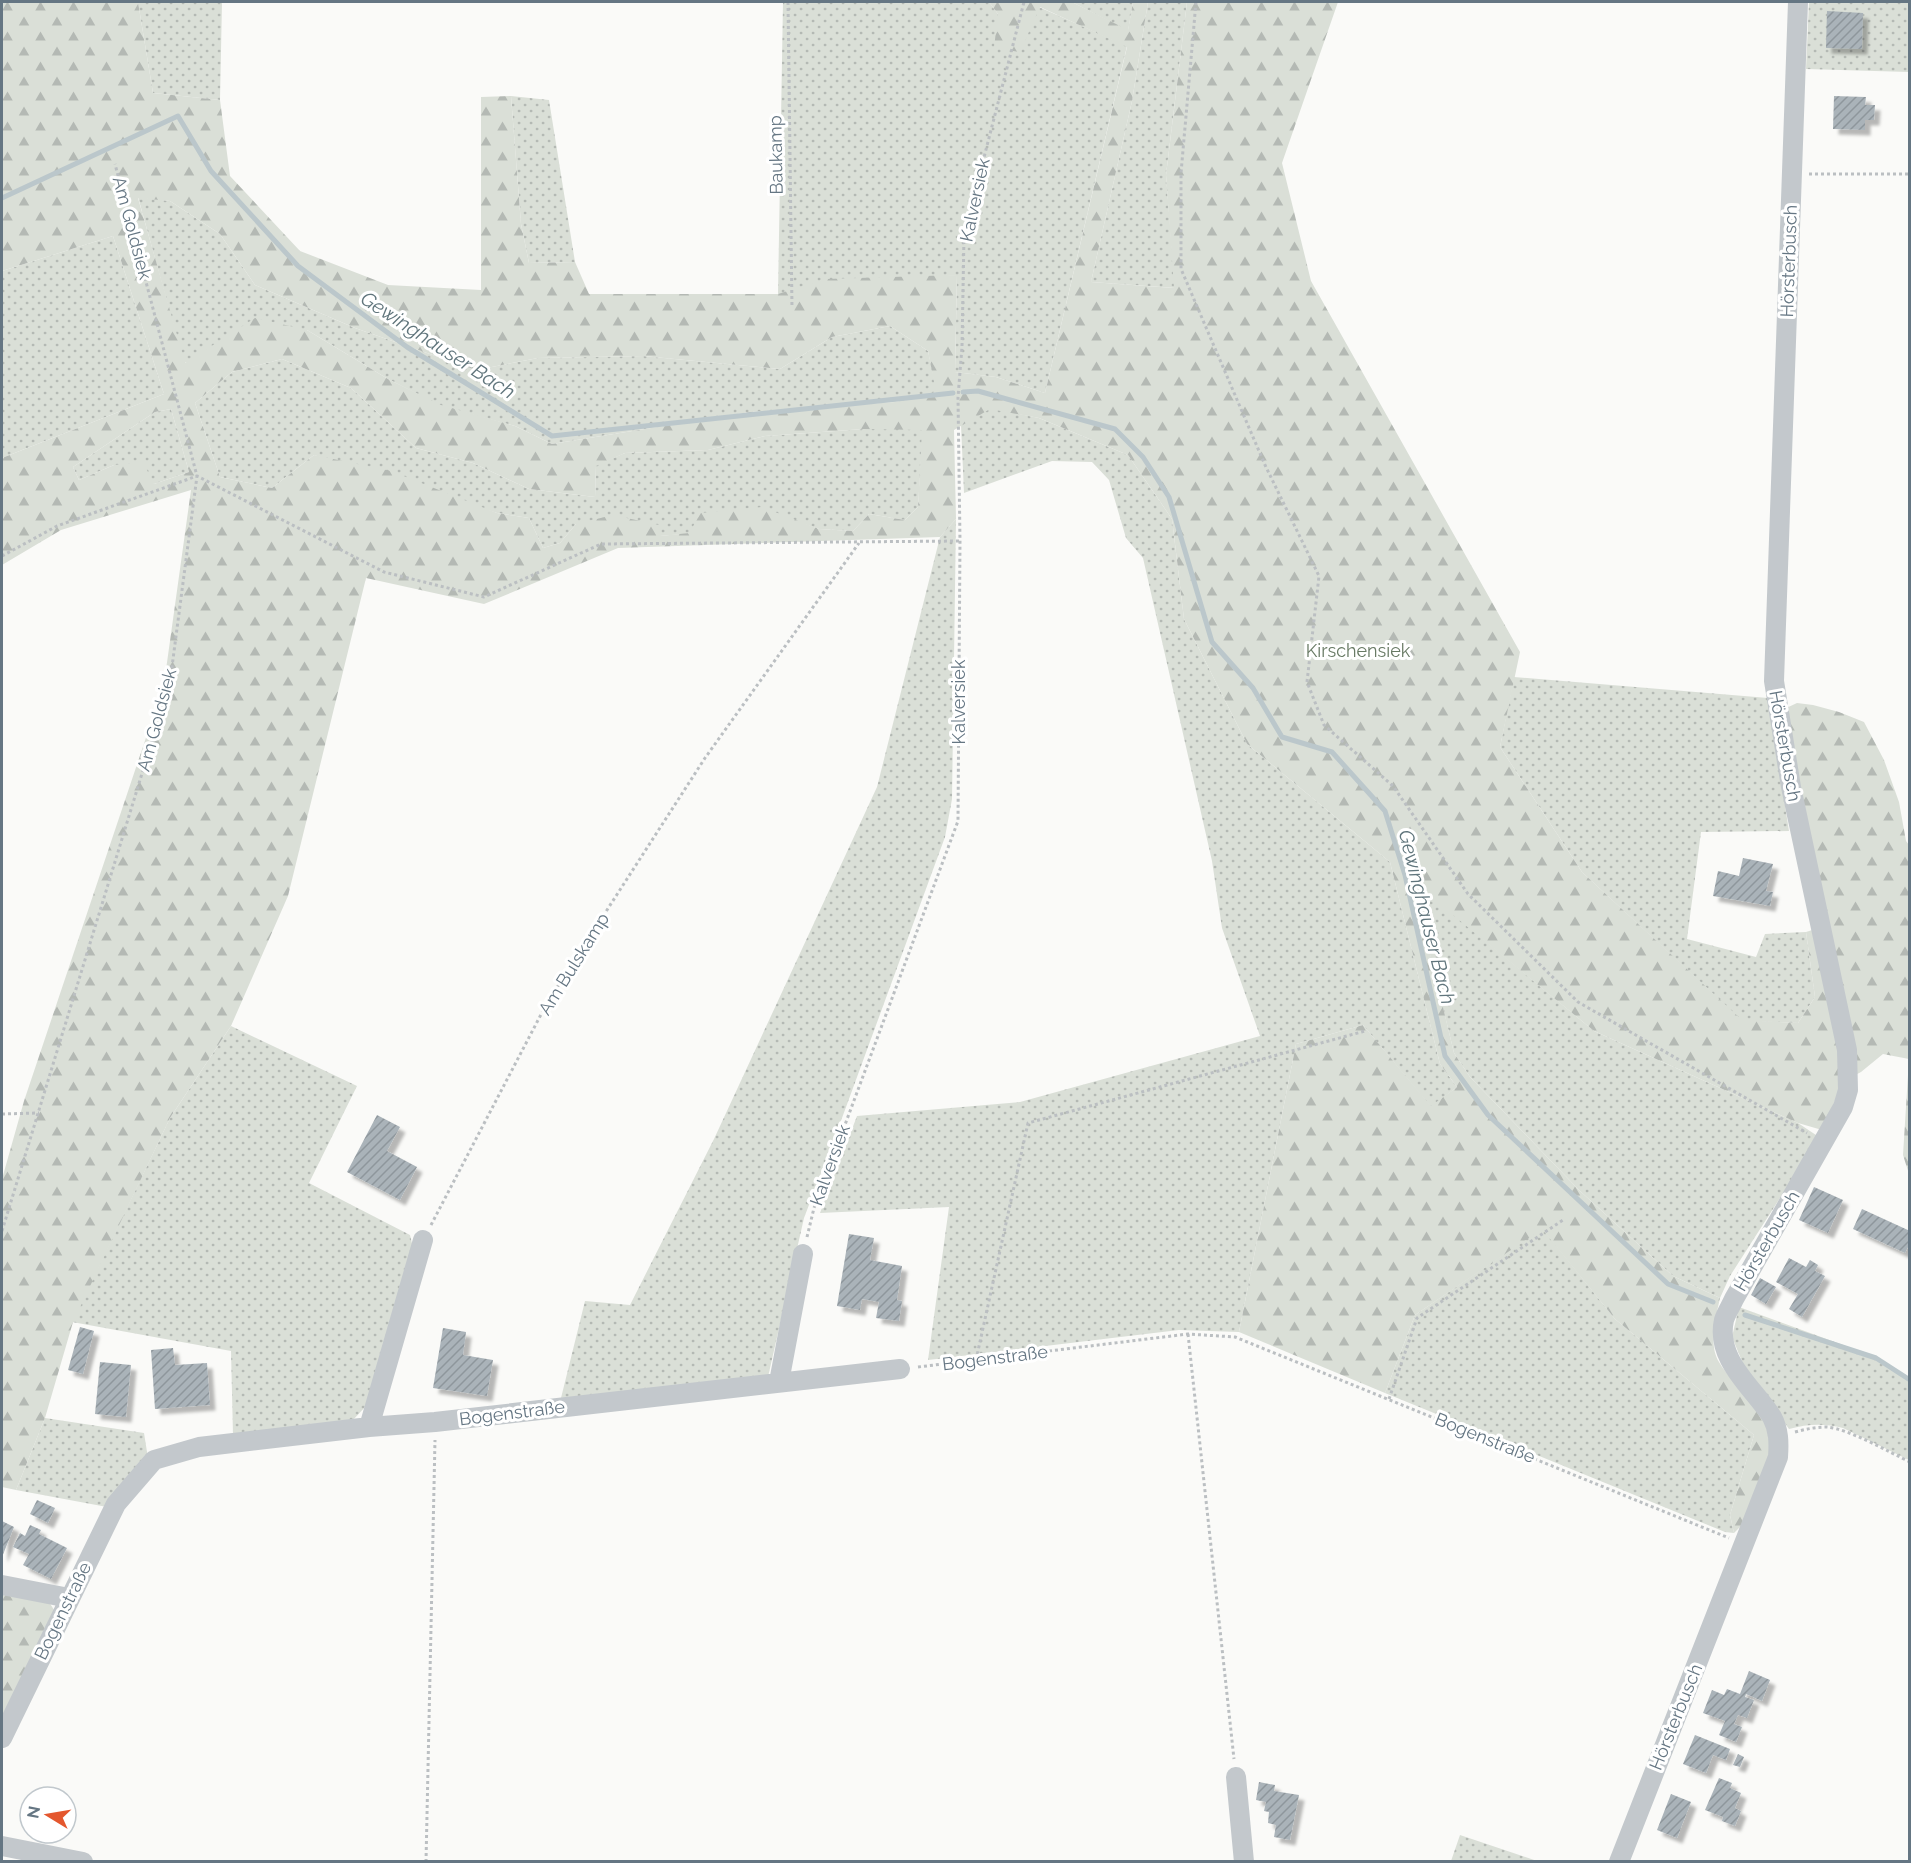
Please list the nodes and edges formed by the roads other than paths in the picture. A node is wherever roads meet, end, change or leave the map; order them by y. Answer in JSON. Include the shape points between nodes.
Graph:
{"nodes":[{"id":1,"x":1798,"y":2,"type":"edge"},
{"id":2,"x":423,"y":1240,"type":"road end"},
{"id":3,"x":803,"y":1254,"type":"road end"},
{"id":4,"x":900,"y":1369,"type":"road end"},
{"id":5,"x":779,"y":1382,"type":"junction"},
{"id":6,"x":369,"y":1427,"type":"junction"},
{"id":7,"x":2,"y":1586,"type":"edge"},
{"id":8,"x":69,"y":1598,"type":"junction"},
{"id":9,"x":2,"y":1738,"type":"edge"},
{"id":10,"x":1236,"y":1777,"type":"road end"},
{"id":11,"x":2,"y":1846,"type":"edge"},
{"id":12,"x":83,"y":1862,"type":"edge"},
{"id":13,"x":1244,"y":1862,"type":"edge"},
{"id":14,"x":1619,"y":1862,"type":"edge"}],
"edges":[{"from":1,"to":14,"type":"street","name":"Hörsterbusch","via":[[1774,681],[1791,786],[1846,1050],[1848,1090],[1824,1143],[1724,1321],[1724,1340],[1732,1366],[1773,1418],[1779,1437],[1778,1457]]},
{"from":2,"to":6,"type":"street"},
{"from":3,"to":5,"type":"street"},
{"from":4,"to":5,"type":"street","name":"Bogenstraße"},
{"from":5,"to":6,"type":"street","name":"Bogenstraße"},
{"from":6,"to":8,"type":"street","name":"Bogenstraße","via":[[199,1447],[154,1460],[116,1504]]},
{"from":7,"to":8,"type":"street"},
{"from":8,"to":9,"type":"street","name":"Bogenstraße"},
{"from":10,"to":13,"type":"street"},
{"from":11,"to":12,"type":"street"}]}
